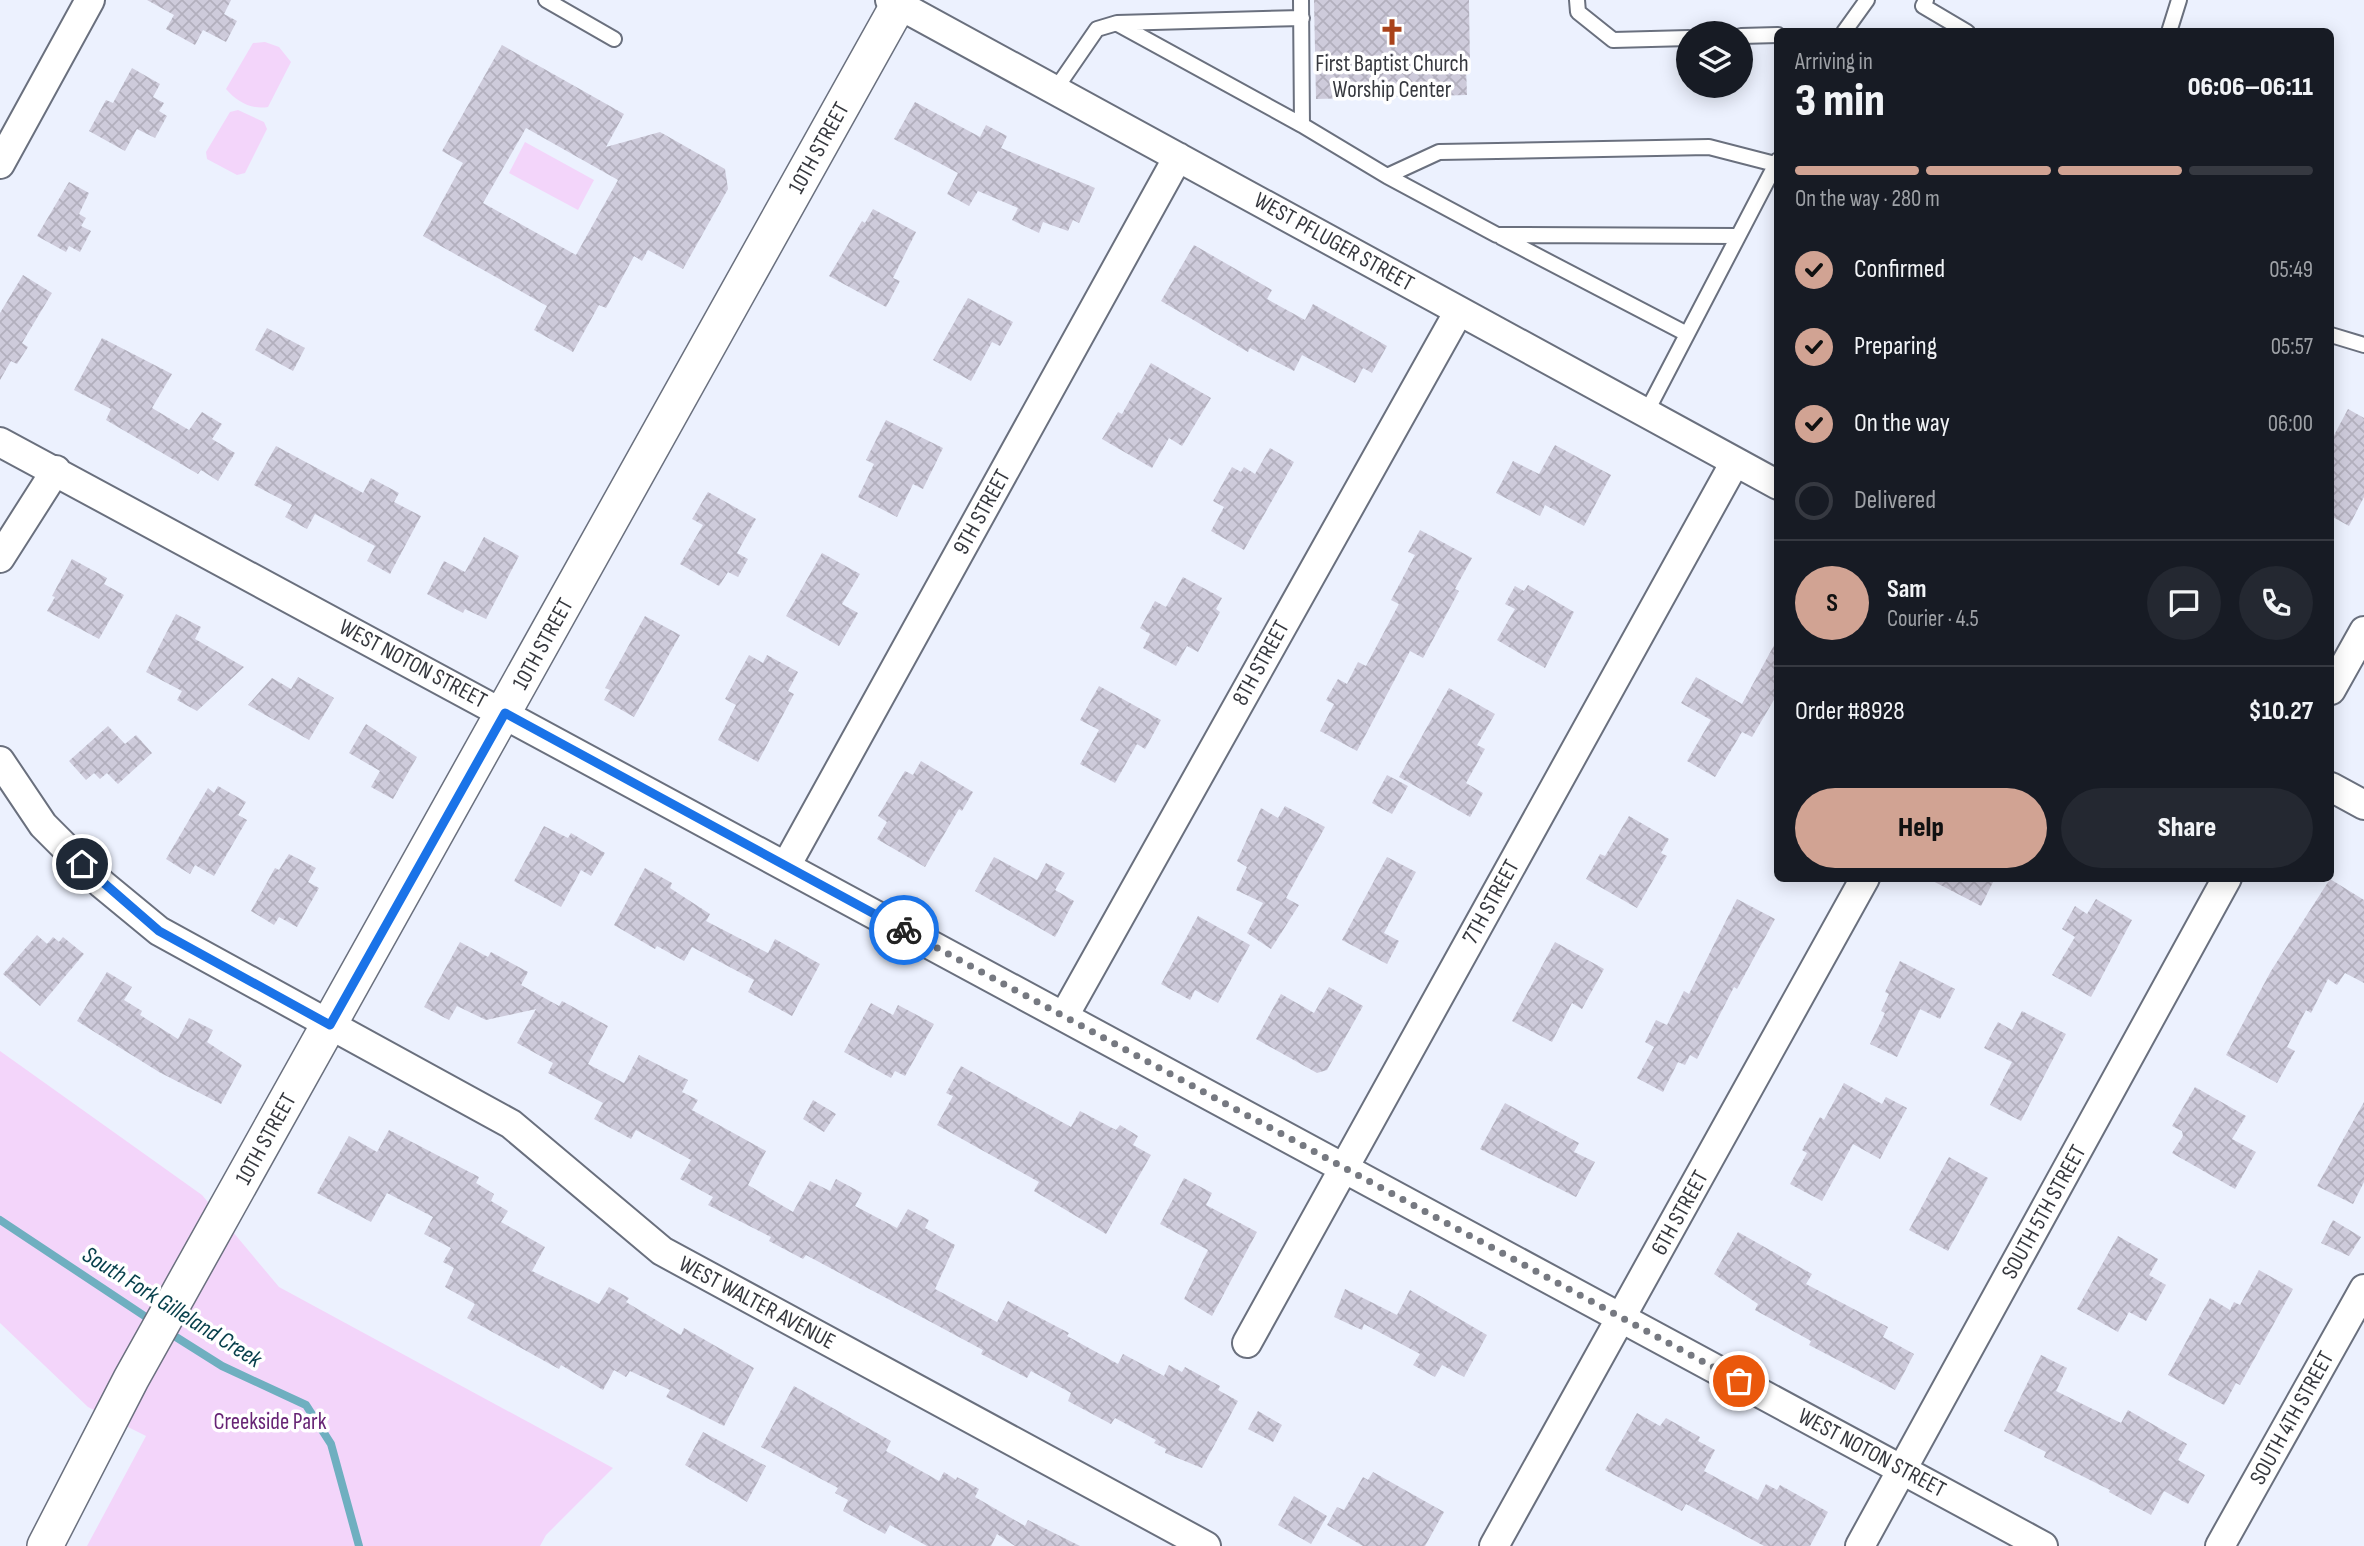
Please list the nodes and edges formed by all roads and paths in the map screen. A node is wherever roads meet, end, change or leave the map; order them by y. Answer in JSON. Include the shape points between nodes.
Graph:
{"nodes":[{"id":1,"x":90,"y":0,"type":"edge"},
{"id":2,"x":546,"y":0,"type":"edge"},
{"id":3,"x":1301,"y":0,"type":"edge"},
{"id":4,"x":1577,"y":0,"type":"edge"},
{"id":5,"x":1867,"y":0,"type":"edge"},
{"id":6,"x":1926,"y":0,"type":"edge"},
{"id":7,"x":2179,"y":0,"type":"edge"},
{"id":8,"x":896,"y":2,"type":"edge"},
{"id":9,"x":1301,"y":18,"type":"junction"},
{"id":10,"x":1117,"y":23,"type":"junction"},
{"id":11,"x":1847,"y":28,"type":"edge"},
{"id":12,"x":1960,"y":28,"type":"edge"},
{"id":13,"x":2170,"y":28,"type":"edge"},
{"id":14,"x":1774,"y":35,"type":"edge"},
{"id":15,"x":1753,"y":36,"type":"edge"},
{"id":16,"x":1676,"y":38,"type":"edge"},
{"id":17,"x":614,"y":39,"type":"dead end"},
{"id":18,"x":1055,"y":90,"type":"junction"},
{"id":19,"x":1302,"y":125,"type":"junction"},
{"id":20,"x":1178,"y":158,"type":"junction"},
{"id":21,"x":1774,"y":161,"type":"edge"},
{"id":22,"x":0,"y":164,"type":"edge"},
{"id":23,"x":1774,"y":168,"type":"edge"},
{"id":24,"x":1387,"y":176,"type":"junction"},
{"id":25,"x":1497,"y":235,"type":"junction"},
{"id":26,"x":1737,"y":236,"type":"junction"},
{"id":27,"x":1459,"y":311,"type":"junction"},
{"id":28,"x":1687,"y":334,"type":"junction"},
{"id":29,"x":2334,"y":335,"type":"edge"},
{"id":30,"x":2364,"y":345,"type":"edge"},
{"id":31,"x":1646,"y":413,"type":"junction"},
{"id":32,"x":0,"y":442,"type":"edge"},
{"id":33,"x":1735,"y":462,"type":"junction"},
{"id":34,"x":55,"y":470,"type":"junction"},
{"id":35,"x":1774,"y":483,"type":"edge"},
{"id":36,"x":0,"y":558,"type":"edge"},
{"id":37,"x":2364,"y":631,"type":"edge"},
{"id":38,"x":2334,"y":685,"type":"edge"},
{"id":39,"x":505,"y":713,"type":"junction"},
{"id":40,"x":0,"y":761,"type":"edge"},
{"id":41,"x":2334,"y":789,"type":"edge"},
{"id":42,"x":2364,"y":805,"type":"edge"},
{"id":43,"x":786,"y":866,"type":"junction"},
{"id":44,"x":1863,"y":882,"type":"edge"},
{"id":45,"x":2225,"y":882,"type":"edge"},
{"id":46,"x":1064,"y":1016,"type":"junction"},
{"id":47,"x":330,"y":1025,"type":"junction"},
{"id":48,"x":1344,"y":1167,"type":"junction"},
{"id":49,"x":2364,"y":1289,"type":"edge"},
{"id":50,"x":1622,"y":1318,"type":"junction"},
{"id":51,"x":1247,"y":1343,"type":"dead end"},
{"id":52,"x":1902,"y":1470,"type":"junction"},
{"id":53,"x":45,"y":1546,"type":"edge"},
{"id":54,"x":1206,"y":1546,"type":"edge"},
{"id":55,"x":1494,"y":1546,"type":"edge"},
{"id":56,"x":1860,"y":1546,"type":"edge"},
{"id":57,"x":2043,"y":1546,"type":"edge"},
{"id":58,"x":2220,"y":1546,"type":"edge"}],
"edges":[{"from":1,"to":22,"type":"street"},
{"from":2,"to":17,"type":"lane"},
{"from":3,"to":9,"type":"lane"},
{"from":4,"to":16,"type":"lane","via":[[1578,12],[1613,40]]},
{"from":5,"to":11,"type":"lane"},
{"from":6,"to":12,"type":"lane","via":[[1923,6]]},
{"from":7,"to":13,"type":"lane"},
{"from":8,"to":18,"type":"street","name":"WEST PFLUGER STREET"},
{"from":8,"to":39,"type":"street","name":"10TH STREET"},
{"from":9,"to":10,"type":"lane"},
{"from":9,"to":19,"type":"lane"},
{"from":10,"to":18,"type":"lane","via":[[1097,29]]},
{"from":10,"to":19,"type":"lane"},
{"from":14,"to":15,"type":"lane"},
{"from":18,"to":20,"type":"street","name":"WEST PFLUGER STREET"},
{"from":19,"to":24,"type":"lane"},
{"from":20,"to":27,"type":"street","name":"WEST PFLUGER STREET"},
{"from":20,"to":43,"type":"street","name":"9TH STREET"},
{"from":21,"to":24,"type":"lane","via":[[1709,147],[1439,152]]},
{"from":23,"to":26,"type":"lane"},
{"from":24,"to":25,"type":"lane"},
{"from":25,"to":26,"type":"lane"},
{"from":25,"to":28,"type":"lane"},
{"from":26,"to":28,"type":"lane"},
{"from":27,"to":31,"type":"street","name":"WEST PFLUGER STREET"},
{"from":27,"to":46,"type":"street","name":"8TH STREET"},
{"from":28,"to":31,"type":"lane"},
{"from":29,"to":30,"type":"lane"},
{"from":31,"to":33,"type":"street","name":"WEST PFLUGER STREET"},
{"from":32,"to":34,"type":"street","name":"WEST NOTON STREET"},
{"from":33,"to":35,"type":"street","name":"WEST PFLUGER STREET"},
{"from":33,"to":48,"type":"street","name":"7TH STREET"},
{"from":34,"to":36,"type":"street"},
{"from":34,"to":39,"type":"street","name":"WEST NOTON STREET"},
{"from":37,"to":38,"type":"street"},
{"from":39,"to":43,"type":"street","name":"WEST NOTON STREET"},
{"from":39,"to":47,"type":"street","name":"10TH STREET"},
{"from":40,"to":47,"type":"street","name":"WEST WALTER AVENUE","via":[[43,825],[102,884],[159,931]]},
{"from":41,"to":42,"type":"street"},
{"from":43,"to":46,"type":"street","name":"WEST NOTON STREET"},
{"from":44,"to":50,"type":"street","name":"6TH STREET"},
{"from":45,"to":52,"type":"street","name":"SOUTH 5TH STREET"},
{"from":46,"to":48,"type":"street","name":"WEST NOTON STREET"},
{"from":47,"to":53,"type":"street","name":"10TH STREET","via":[[136,1370]]},
{"from":47,"to":54,"type":"street","name":"WEST WALTER AVENUE","via":[[511,1124],[662,1251]]},
{"from":48,"to":50,"type":"street","name":"WEST NOTON STREET"},
{"from":48,"to":51,"type":"street","name":"7TH STREET"},
{"from":49,"to":58,"type":"street","name":"SOUTH 4TH STREET"},
{"from":50,"to":52,"type":"street","name":"WEST NOTON STREET"},
{"from":50,"to":55,"type":"street","name":"6TH STREET"},
{"from":52,"to":56,"type":"street","name":"SOUTH 5TH STREET"},
{"from":52,"to":57,"type":"street","name":"WEST NOTON STREET"}]}
